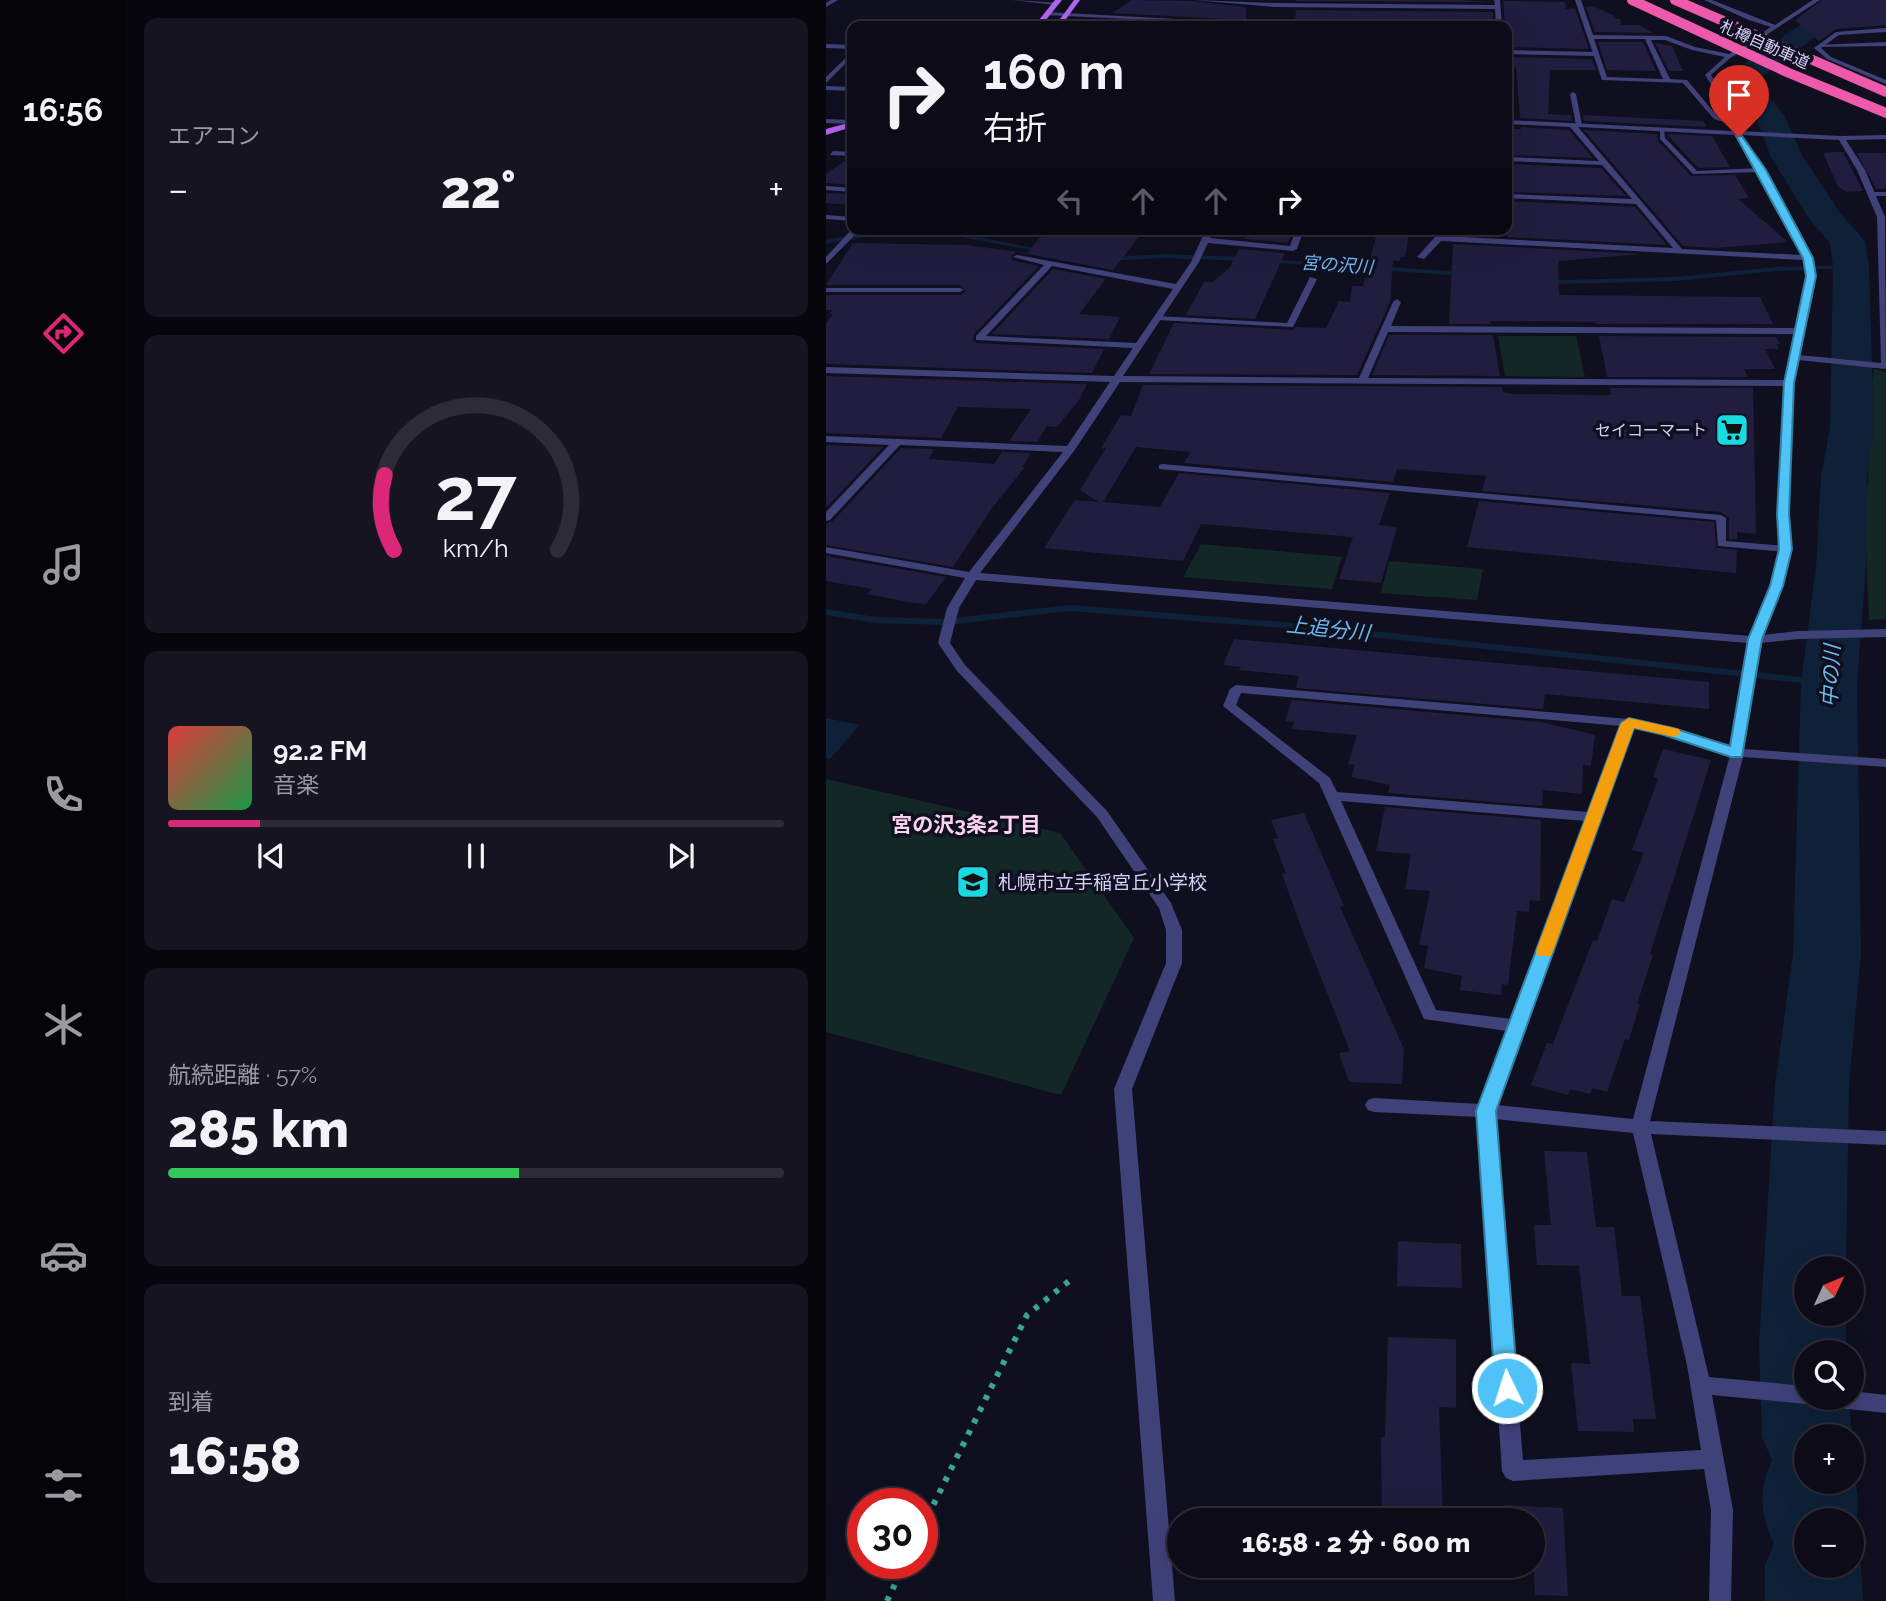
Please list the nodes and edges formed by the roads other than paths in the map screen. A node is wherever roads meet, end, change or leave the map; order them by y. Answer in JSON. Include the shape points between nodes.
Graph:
{"nodes":[{"id":1,"x":835,"y":0,"type":"edge"},
{"id":2,"x":1014,"y":0,"type":"edge"},
{"id":3,"x":1077,"y":0,"type":"edge"},
{"id":4,"x":1196,"y":0,"type":"edge"},
{"id":5,"x":1578,"y":0,"type":"edge"},
{"id":6,"x":1632,"y":0,"type":"edge"},
{"id":7,"x":1654,"y":0,"type":"edge"},
{"id":8,"x":1675,"y":0,"type":"edge"},
{"id":9,"x":1707,"y":0,"type":"edge"},
{"id":10,"x":1817,"y":0,"type":"edge"},
{"id":11,"x":1058,"y":1,"type":"edge"},
{"id":12,"x":1275,"y":2,"type":"edge"},
{"id":13,"x":1497,"y":4,"type":"edge"},
{"id":14,"x":826,"y":5,"type":"edge"},
{"id":15,"x":1047,"y":14,"type":"junction"},
{"id":16,"x":1066,"y":15,"type":"junction"},
{"id":17,"x":858,"y":20,"type":"dead end"},
{"id":18,"x":872,"y":21,"type":"edge"},
{"id":19,"x":1041,"y":21,"type":"edge"},
{"id":20,"x":1062,"y":21,"type":"edge"},
{"id":21,"x":1177,"y":21,"type":"edge"},
{"id":22,"x":1271,"y":21,"type":"edge"},
{"id":23,"x":1776,"y":27,"type":"junction"},
{"id":24,"x":1886,"y":30,"type":"edge"},
{"id":25,"x":1592,"y":37,"type":"junction"},
{"id":26,"x":1647,"y":38,"type":"junction"},
{"id":27,"x":1886,"y":44,"type":"edge"},
{"id":28,"x":1821,"y":45,"type":"junction"},
{"id":29,"x":826,"y":46,"type":"edge"},
{"id":30,"x":847,"y":47,"type":"edge"},
{"id":31,"x":1512,"y":52,"type":"edge"},
{"id":32,"x":1596,"y":54,"type":"junction"},
{"id":33,"x":1731,"y":56,"type":"junction"},
{"id":34,"x":847,"y":59,"type":"edge"},
{"id":35,"x":1667,"y":80,"type":"junction"},
{"id":36,"x":826,"y":81,"type":"edge"},
{"id":37,"x":1886,"y":82,"type":"edge"},
{"id":38,"x":826,"y":88,"type":"edge"},
{"id":39,"x":847,"y":89,"type":"edge"},
{"id":40,"x":1886,"y":92,"type":"edge"},
{"id":41,"x":1573,"y":94,"type":"dead end"},
{"id":42,"x":1886,"y":102,"type":"edge"},
{"id":43,"x":1886,"y":113,"type":"edge"},
{"id":44,"x":826,"y":121,"type":"edge"},
{"id":45,"x":1512,"y":122,"type":"edge"},
{"id":46,"x":847,"y":123,"type":"edge"},
{"id":47,"x":1735,"y":123,"type":"junction"},
{"id":48,"x":847,"y":125,"type":"edge"},
{"id":49,"x":1576,"y":125,"type":"junction"},
{"id":50,"x":1662,"y":130,"type":"junction"},
{"id":51,"x":826,"y":132,"type":"edge"},
{"id":52,"x":1736,"y":133,"type":"junction"},
{"id":53,"x":847,"y":135,"type":"edge"},
{"id":54,"x":1886,"y":137,"type":"edge"},
{"id":55,"x":1841,"y":138,"type":"junction"},
{"id":56,"x":826,"y":141,"type":"edge"},
{"id":57,"x":833,"y":153,"type":"dead end"},
{"id":58,"x":847,"y":154,"type":"edge"},
{"id":59,"x":1512,"y":159,"type":"edge"},
{"id":60,"x":1604,"y":163,"type":"junction"},
{"id":61,"x":1761,"y":170,"type":"junction"},
{"id":62,"x":826,"y":188,"type":"edge"},
{"id":63,"x":847,"y":190,"type":"edge"},
{"id":64,"x":1872,"y":194,"type":"junction"},
{"id":65,"x":1886,"y":194,"type":"edge"},
{"id":66,"x":1512,"y":196,"type":"edge"},
{"id":67,"x":1637,"y":202,"type":"junction"},
{"id":68,"x":826,"y":217,"type":"edge"},
{"id":69,"x":847,"y":219,"type":"edge"},
{"id":70,"x":852,"y":235,"type":"edge"},
{"id":71,"x":1207,"y":235,"type":"edge"},
{"id":72,"x":1298,"y":235,"type":"edge"},
{"id":73,"x":1439,"y":235,"type":"edge"},
{"id":74,"x":1455,"y":235,"type":"edge"},
{"id":75,"x":1203,"y":244,"type":"junction"},
{"id":76,"x":1679,"y":250,"type":"junction"},
{"id":77,"x":1017,"y":257,"type":"dead end"},
{"id":78,"x":1421,"y":257,"type":"dead end"},
{"id":79,"x":1808,"y":259,"type":"junction"},
{"id":80,"x":826,"y":262,"type":"edge"},
{"id":81,"x":1050,"y":263,"type":"junction"},
{"id":82,"x":1313,"y":279,"type":"dead end"},
{"id":83,"x":1884,"y":284,"type":"edge"},
{"id":84,"x":1178,"y":287,"type":"junction"},
{"id":85,"x":826,"y":290,"type":"edge"},
{"id":86,"x":960,"y":290,"type":"dead end"},
{"id":87,"x":1397,"y":302,"type":"dead end"},
{"id":88,"x":1157,"y":318,"type":"junction"},
{"id":89,"x":1385,"y":329,"type":"junction"},
{"id":90,"x":1800,"y":331,"type":"junction"},
{"id":91,"x":1139,"y":346,"type":"junction"},
{"id":92,"x":1794,"y":357,"type":"junction"},
{"id":93,"x":1886,"y":366,"type":"edge"},
{"id":94,"x":826,"y":370,"type":"edge"},
{"id":95,"x":1116,"y":379,"type":"junction"},
{"id":96,"x":1362,"y":381,"type":"junction"},
{"id":97,"x":1789,"y":383,"type":"junction"},
{"id":98,"x":826,"y":439,"type":"edge"},
{"id":99,"x":897,"y":442,"type":"junction"},
{"id":100,"x":1070,"y":449,"type":"junction"},
{"id":101,"x":1162,"y":467,"type":"dead end"},
{"id":102,"x":826,"y":518,"type":"edge"},
{"id":103,"x":1786,"y":549,"type":"junction"},
{"id":104,"x":826,"y":550,"type":"edge"},
{"id":105,"x":972,"y":576,"type":"junction"},
{"id":106,"x":1886,"y":632,"type":"edge"},
{"id":107,"x":1755,"y":639,"type":"junction"},
{"id":108,"x":1629,"y":723,"type":"junction"},
{"id":109,"x":1737,"y":754,"type":"junction"},
{"id":110,"x":1881,"y":762,"type":"edge"},
{"id":111,"x":1331,"y":796,"type":"junction"},
{"id":112,"x":1594,"y":817,"type":"junction"},
{"id":113,"x":1517,"y":1026,"type":"junction"},
{"id":114,"x":1374,"y":1105,"type":"dead end"},
{"id":115,"x":1486,"y":1111,"type":"junction"},
{"id":116,"x":1640,"y":1127,"type":"junction"},
{"id":117,"x":1886,"y":1138,"type":"edge"},
{"id":118,"x":1700,"y":1385,"type":"junction"},
{"id":119,"x":1794,"y":1394,"type":"edge"},
{"id":120,"x":1714,"y":1459,"type":"junction"},
{"id":121,"x":1164,"y":1601,"type":"edge"},
{"id":122,"x":1720,"y":1601,"type":"edge"}],
"edges":[{"from":1,"to":14,"type":"street"},
{"from":2,"to":11,"type":"street"},
{"from":3,"to":16,"type":"main road"},
{"from":4,"to":12,"type":"street"},
{"from":5,"to":25,"type":"street"},
{"from":6,"to":43,"type":"highway","name":"札樽自動車道","bridge":true},
{"from":7,"to":42,"type":"highway","name":"札樽自動車道"},
{"from":8,"to":40,"type":"highway","bridge":true},
{"from":9,"to":23,"type":"street"},
{"from":10,"to":23,"type":"street"},
{"from":11,"to":15,"type":"main road"},
{"from":12,"to":13,"type":"street"},
{"from":12,"to":22,"type":"street"},
{"from":15,"to":16,"type":"street"},
{"from":15,"to":19,"type":"main road"},
{"from":16,"to":20,"type":"main road"},
{"from":16,"to":21,"type":"street"},
{"from":17,"to":18,"type":"street"},
{"from":23,"to":33,"type":"street"},
{"from":24,"to":28,"type":"street","via":[[1838,33]]},
{"from":25,"to":26,"type":"street"},
{"from":25,"to":32,"type":"street"},
{"from":26,"to":33,"type":"street","via":[[1666,38]]},
{"from":26,"to":35,"type":"street"},
{"from":27,"to":28,"type":"lane"},
{"from":28,"to":37,"type":"street","via":[[1817,48],[1829,58]]},
{"from":29,"to":30,"type":"street"},
{"from":31,"to":32,"type":"lane"},
{"from":32,"to":35,"type":"street","via":[[1604,79]]},
{"from":33,"to":47,"type":"street","via":[[1709,75]]},
{"from":34,"to":36,"type":"street"},
{"from":35,"to":47,"type":"street","via":[[1685,81],[1716,118]]},
{"from":38,"to":39,"type":"street"},
{"from":41,"to":49,"type":"lane"},
{"from":44,"to":46,"type":"street"},
{"from":45,"to":49,"type":"street"},
{"from":47,"to":52,"type":"street"},
{"from":48,"to":51,"type":"main road"},
{"from":49,"to":50,"type":"street"},
{"from":49,"to":60,"type":"street"},
{"from":50,"to":52,"type":"street"},
{"from":50,"to":61,"type":"lane","via":[[1662,138],[1695,173]]},
{"from":52,"to":55,"type":"street"},
{"from":52,"to":61,"type":"street"},
{"from":53,"to":56,"type":"main road"},
{"from":54,"to":55,"type":"street"},
{"from":55,"to":64,"type":"street"},
{"from":57,"to":58,"type":"street"},
{"from":59,"to":60,"type":"street"},
{"from":60,"to":67,"type":"street"},
{"from":61,"to":79,"type":"street"},
{"from":62,"to":63,"type":"street"},
{"from":64,"to":65,"type":"lane"},
{"from":64,"to":83,"type":"street","via":[[1881,217]]},
{"from":66,"to":67,"type":"street"},
{"from":67,"to":76,"type":"street"},
{"from":68,"to":69,"type":"street"},
{"from":70,"to":80,"type":"street"},
{"from":71,"to":75,"type":"street"},
{"from":72,"to":75,"type":"street","via":[[1293,249]]},
{"from":73,"to":78,"type":"street"},
{"from":74,"to":76,"type":"street"},
{"from":75,"to":84,"type":"street"},
{"from":76,"to":79,"type":"street"},
{"from":77,"to":81,"type":"street"},
{"from":79,"to":90,"type":"street","via":[[1811,276]]},
{"from":81,"to":84,"type":"street"},
{"from":81,"to":91,"type":"street","via":[[979,338]]},
{"from":82,"to":88,"type":"lane","via":[[1290,325]]},
{"from":83,"to":93,"type":"street"},
{"from":84,"to":88,"type":"street"},
{"from":85,"to":86,"type":"lane"},
{"from":87,"to":89,"type":"street"},
{"from":88,"to":91,"type":"street"},
{"from":89,"to":90,"type":"street"},
{"from":89,"to":96,"type":"street"},
{"from":90,"to":92,"type":"street"},
{"from":91,"to":95,"type":"street"},
{"from":92,"to":93,"type":"street"},
{"from":92,"to":97,"type":"street"},
{"from":94,"to":95,"type":"street"},
{"from":95,"to":96,"type":"street"},
{"from":95,"to":100,"type":"street"},
{"from":96,"to":97,"type":"street"},
{"from":97,"to":103,"type":"street","via":[[1783,514]]},
{"from":98,"to":99,"type":"street"},
{"from":99,"to":100,"type":"street"},
{"from":99,"to":102,"type":"street"},
{"from":100,"to":105,"type":"street"},
{"from":101,"to":103,"type":"lane","via":[[1721,518],[1721,544]]},
{"from":103,"to":107,"type":"street","via":[[1777,586]]},
{"from":104,"to":105,"type":"street"},
{"from":105,"to":107,"type":"street"},
{"from":105,"to":121,"type":"street","via":[[953,608],[944,643],[961,668],[1102,814],[1166,907],[1174,930],[1174,962],[1123,1089]]},
{"from":106,"to":107,"type":"street"},
{"from":107,"to":109,"type":"street"},
{"from":108,"to":109,"type":"street"},
{"from":108,"to":111,"type":"street","via":[[1236,689],[1229,706],[1325,781]]},
{"from":108,"to":112,"type":"street"},
{"from":109,"to":110,"type":"street"},
{"from":109,"to":116,"type":"street"},
{"from":111,"to":112,"type":"street"},
{"from":111,"to":113,"type":"street","via":[[1430,1015]]},
{"from":112,"to":113,"type":"street"},
{"from":113,"to":115,"type":"street"},
{"from":114,"to":115,"type":"street"},
{"from":115,"to":116,"type":"street"},
{"from":115,"to":120,"type":"street","via":[[1513,1471]]},
{"from":116,"to":117,"type":"street"},
{"from":116,"to":118,"type":"street"},
{"from":118,"to":119,"type":"street"},
{"from":118,"to":120,"type":"street"},
{"from":120,"to":122,"type":"street","via":[[1723,1510]]}]}
